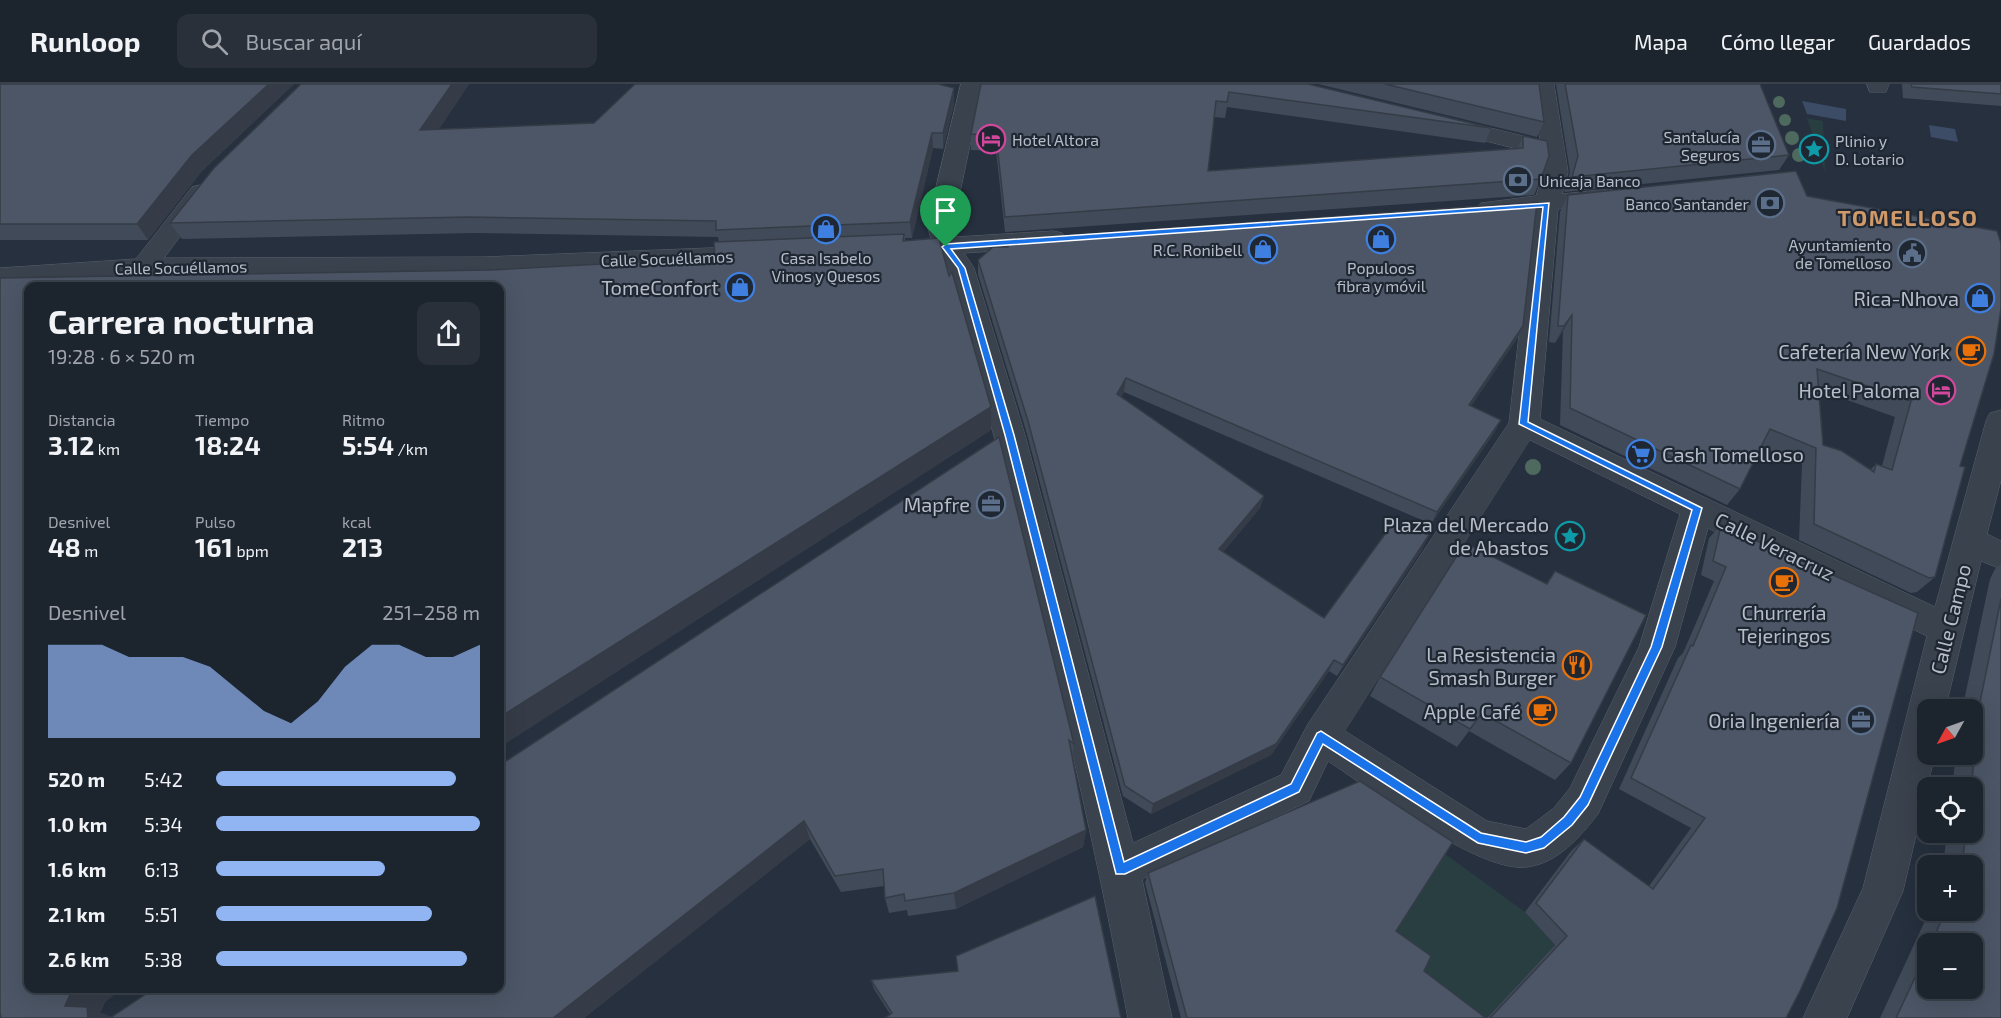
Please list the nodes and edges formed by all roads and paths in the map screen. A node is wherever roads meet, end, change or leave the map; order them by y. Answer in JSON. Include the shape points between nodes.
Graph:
{"nodes":[{"id":1,"x":1543,"y":84,"type":"edge"},
{"id":2,"x":964,"y":91,"type":"edge"},
{"id":3,"x":1425,"y":120,"type":"edge"},
{"id":4,"x":1554,"y":151,"type":"junction"},
{"id":5,"x":213,"y":177,"type":"edge"},
{"id":6,"x":1629,"y":195,"type":"edge"},
{"id":7,"x":1546,"y":204,"type":"junction"},
{"id":8,"x":1464,"y":210,"type":"edge"},
{"id":9,"x":1077,"y":237,"type":"edge"},
{"id":10,"x":946,"y":247,"type":"junction"},
{"id":11,"x":875,"y":250,"type":"edge"},
{"id":12,"x":780,"y":253,"type":"edge"},
{"id":13,"x":144,"y":267,"type":"junction"},
{"id":14,"x":6,"y":274,"type":"edge"},
{"id":15,"x":0,"y":298,"type":"edge"},
{"id":16,"x":2001,"y":421,"type":"edge"},
{"id":17,"x":1524,"y":424,"type":"junction"},
{"id":18,"x":1010,"y":435,"type":"junction"},
{"id":19,"x":980,"y":455,"type":"edge"},
{"id":20,"x":1697,"y":508,"type":"junction"},
{"id":21,"x":1986,"y":548,"type":"edge"},
{"id":22,"x":1946,"y":629,"type":"junction"},
{"id":23,"x":1321,"y":736,"type":"junction"},
{"id":24,"x":1120,"y":869,"type":"junction"},
{"id":25,"x":1150,"y":1018,"type":"edge"},
{"id":26,"x":1825,"y":1018,"type":"edge"}],
"edges":[{"from":1,"to":4,"type":"street"},
{"from":2,"to":10,"type":"street","via":[[940,225]]},
{"from":3,"to":4,"type":"street"},
{"from":4,"to":7,"type":"street","via":[[1556,172]]},
{"from":5,"to":13,"type":"street"},
{"from":6,"to":7,"type":"street"},
{"from":7,"to":8,"type":"street"},
{"from":7,"to":17,"type":"street"},
{"from":9,"to":10,"type":"street"},
{"from":10,"to":11,"type":"street"},
{"from":10,"to":18,"type":"street","via":[[961,268]]},
{"from":12,"to":13,"type":"street","name":"Calle Socuéllamos","via":[[484,265]]},
{"from":13,"to":14,"type":"street","name":"Calle Socuéllamos"},
{"from":14,"to":15,"type":"street"},
{"from":16,"to":21,"type":"street","name":"Calle Campo"},
{"from":17,"to":20,"type":"street","name":"Calle Veracruz"},
{"from":17,"to":23,"type":"street"},
{"from":18,"to":19,"type":"street"},
{"from":18,"to":24,"type":"street"},
{"from":20,"to":22,"type":"street","name":"Calle Veracruz"},
{"from":20,"to":23,"type":"street","via":[[1657,647],[1584,801],[1544,842],[1526,848],[1478,838]]},
{"from":21,"to":22,"type":"street","name":"Calle Campo"},
{"from":22,"to":26,"type":"street","name":"Calle Campo","via":[[1883,891]]},
{"from":23,"to":24,"type":"street","via":[[1295,788]]},
{"from":24,"to":25,"type":"street"}]}
